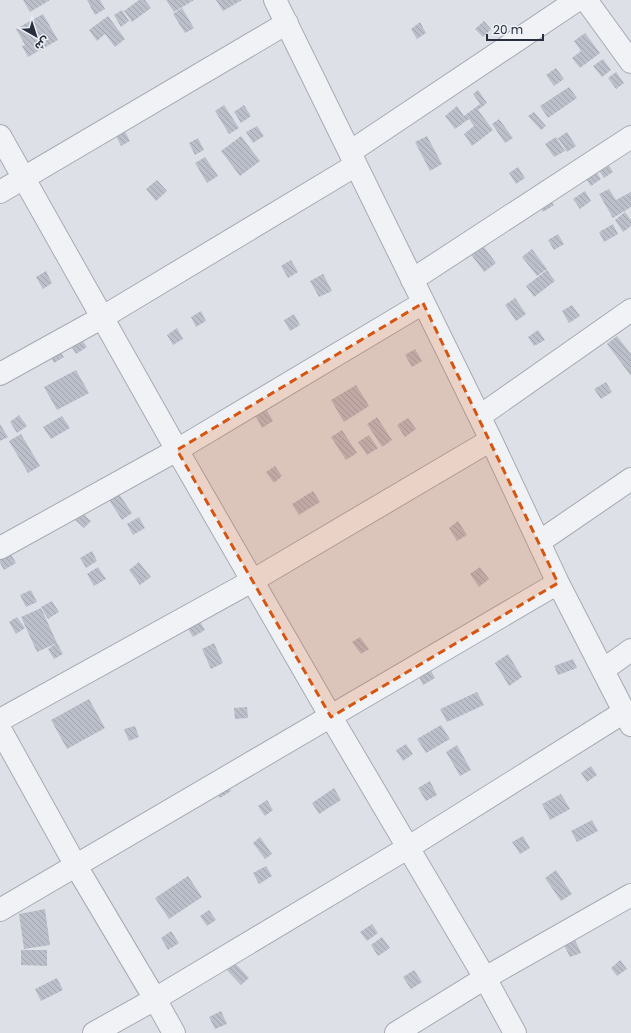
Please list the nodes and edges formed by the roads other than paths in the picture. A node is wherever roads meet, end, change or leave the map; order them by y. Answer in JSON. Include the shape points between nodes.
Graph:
{"nodes":[{"id":1,"x":275,"y":0,"type":"edge"},
{"id":2,"x":577,"y":0,"type":"edge"},
{"id":3,"x":586,"y":0,"type":"edge"},
{"id":4,"x":287,"y":23,"type":"junction"},
{"id":5,"x":631,"y":62,"type":"edge"},
{"id":6,"x":0,"y":136,"type":"edge"},
{"id":7,"x":631,"y":137,"type":"edge"},
{"id":8,"x":353,"y":159,"type":"junction"},
{"id":9,"x":24,"y":178,"type":"junction"},
{"id":10,"x":0,"y":192,"type":"edge"},
{"id":11,"x":412,"y":280,"type":"junction"},
{"id":12,"x":424,"y":303,"type":"junction"},
{"id":13,"x":631,"y":310,"type":"edge"},
{"id":14,"x":103,"y":317,"type":"junction"},
{"id":15,"x":0,"y":374,"type":"edge"},
{"id":16,"x":480,"y":416,"type":"junction"},
{"id":17,"x":492,"y":440,"type":"junction"},
{"id":18,"x":177,"y":450,"type":"junction"},
{"id":19,"x":631,"y":479,"type":"edge"},
{"id":20,"x":539,"y":542,"type":"junction"},
{"id":21,"x":0,"y":548,"type":"edge"},
{"id":22,"x":252,"y":581,"type":"junction"},
{"id":23,"x":558,"y":583,"type":"junction"},
{"id":24,"x":631,"y":650,"type":"edge"},
{"id":25,"x":603,"y":670,"type":"junction"},
{"id":26,"x":332,"y":716,"type":"junction"},
{"id":27,"x":628,"y":719,"type":"edge"},
{"id":28,"x":0,"y":720,"type":"edge"},
{"id":29,"x":0,"y":729,"type":"edge"},
{"id":30,"x":409,"y":847,"type":"junction"},
{"id":31,"x":76,"y":866,"type":"junction"},
{"id":32,"x":631,"y":895,"type":"edge"},
{"id":33,"x":0,"y":910,"type":"edge"},
{"id":34,"x":485,"y":978,"type":"junction"},
{"id":35,"x":155,"y":999,"type":"junction"},
{"id":36,"x":94,"y":1033,"type":"edge"},
{"id":37,"x":174,"y":1033,"type":"edge"},
{"id":38,"x":396,"y":1033,"type":"edge"},
{"id":39,"x":515,"y":1033,"type":"edge"}],
"edges":[{"from":1,"to":4,"type":"street"},
{"from":2,"to":8,"type":"street"},
{"from":3,"to":5,"type":"street"},
{"from":4,"to":8,"type":"street"},
{"from":4,"to":9,"type":"street"},
{"from":6,"to":9,"type":"street"},
{"from":7,"to":11,"type":"street"},
{"from":8,"to":11,"type":"street"},
{"from":8,"to":14,"type":"street"},
{"from":9,"to":10,"type":"street"},
{"from":9,"to":14,"type":"street"},
{"from":11,"to":12,"type":"street"},
{"from":12,"to":16,"type":"street"},
{"from":12,"to":18,"type":"street"},
{"from":13,"to":16,"type":"street"},
{"from":14,"to":15,"type":"street"},
{"from":14,"to":18,"type":"street"},
{"from":16,"to":17,"type":"street"},
{"from":17,"to":20,"type":"street"},
{"from":17,"to":22,"type":"street"},
{"from":18,"to":21,"type":"street"},
{"from":18,"to":22,"type":"street"},
{"from":19,"to":20,"type":"street"},
{"from":20,"to":23,"type":"street"},
{"from":22,"to":26,"type":"street"},
{"from":22,"to":28,"type":"street"},
{"from":23,"to":25,"type":"street"},
{"from":23,"to":26,"type":"street"},
{"from":24,"to":25,"type":"street"},
{"from":25,"to":27,"type":"street"},
{"from":26,"to":30,"type":"street"},
{"from":26,"to":31,"type":"street"},
{"from":27,"to":30,"type":"street"},
{"from":29,"to":31,"type":"street"},
{"from":30,"to":34,"type":"street"},
{"from":30,"to":35,"type":"street"},
{"from":31,"to":33,"type":"street"},
{"from":31,"to":35,"type":"street"},
{"from":32,"to":34,"type":"street"},
{"from":34,"to":38,"type":"street"},
{"from":34,"to":39,"type":"street"},
{"from":35,"to":36,"type":"street"},
{"from":35,"to":37,"type":"street"}]}
